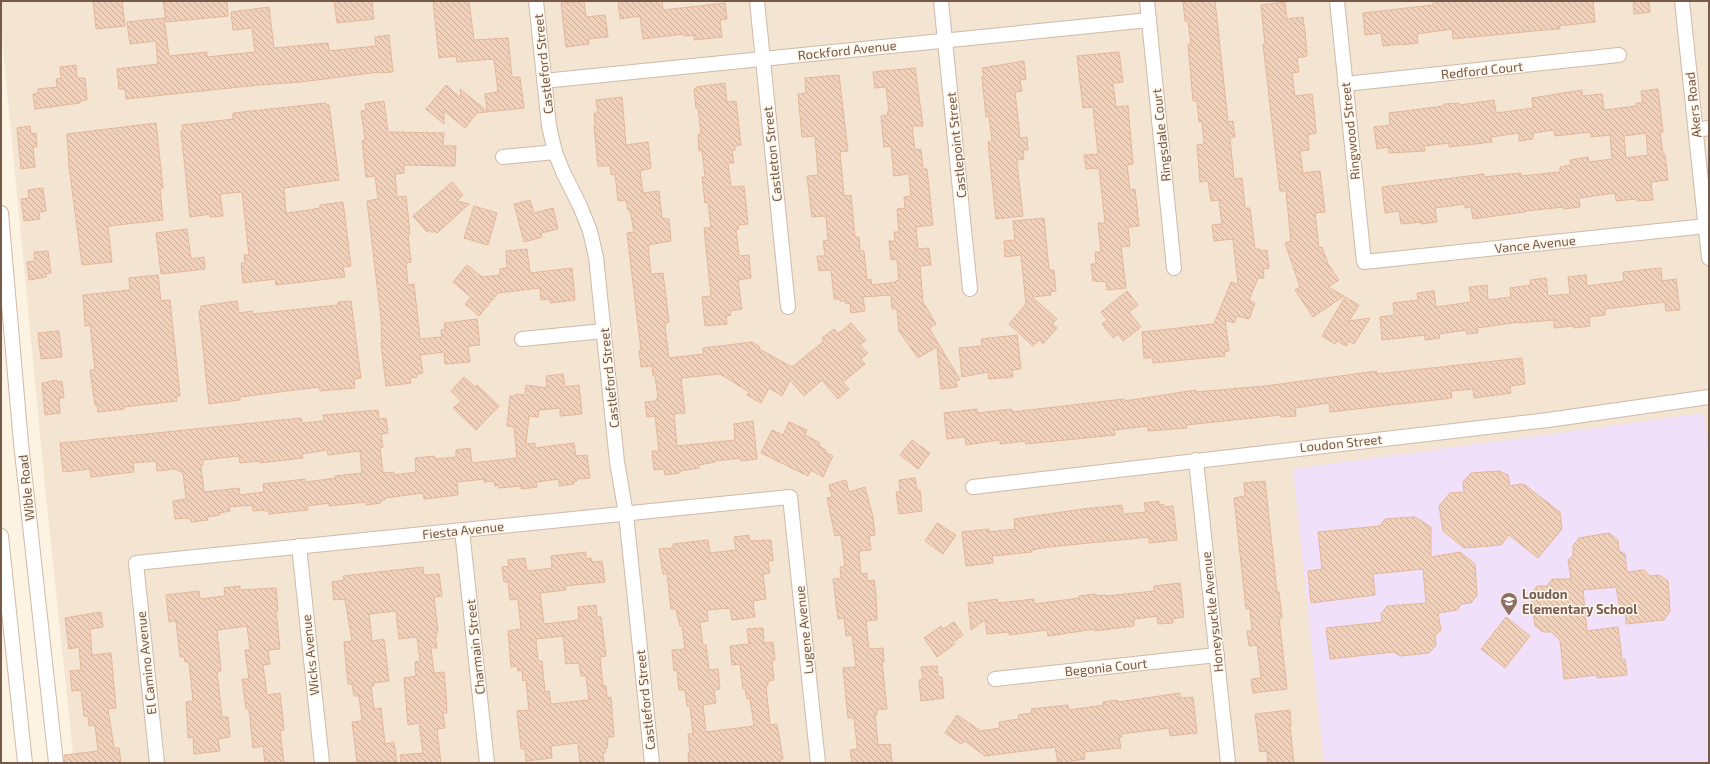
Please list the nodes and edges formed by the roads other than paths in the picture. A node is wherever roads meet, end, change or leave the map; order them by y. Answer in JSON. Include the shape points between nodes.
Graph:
{"nodes":[{"id":1,"x":536,"y":1,"type":"edge"},
{"id":2,"x":757,"y":1,"type":"edge"},
{"id":3,"x":941,"y":1,"type":"edge"},
{"id":4,"x":1147,"y":1,"type":"edge"},
{"id":5,"x":1337,"y":1,"type":"edge"},
{"id":6,"x":1682,"y":1,"type":"edge"},
{"id":7,"x":1149,"y":20,"type":"junction"},
{"id":8,"x":945,"y":40,"type":"junction"},
{"id":9,"x":1619,"y":55,"type":"dead end"},
{"id":10,"x":763,"y":59,"type":"junction"},
{"id":11,"x":544,"y":81,"type":"junction"},
{"id":12,"x":1345,"y":84,"type":"junction"},
{"id":13,"x":1702,"y":129,"type":"edge"},
{"id":14,"x":555,"y":152,"type":"junction"},
{"id":15,"x":503,"y":157,"type":"dead end"},
{"id":16,"x":1,"y":214,"type":"edge"},
{"id":17,"x":1706,"y":226,"type":"junction"},
{"id":18,"x":1709,"y":258,"type":"edge"},
{"id":19,"x":1364,"y":262,"type":"joint"},
{"id":20,"x":1174,"y":268,"type":"dead end"},
{"id":21,"x":970,"y":289,"type":"dead end"},
{"id":22,"x":5,"y":294,"type":"edge"},
{"id":23,"x":788,"y":307,"type":"dead end"},
{"id":24,"x":604,"y":331,"type":"junction"},
{"id":25,"x":522,"y":339,"type":"dead end"},
{"id":26,"x":1709,"y":397,"type":"edge"},
{"id":27,"x":1196,"y":460,"type":"junction"},
{"id":28,"x":973,"y":486,"type":"dead end"},
{"id":29,"x":790,"y":497,"type":"joint"},
{"id":30,"x":626,"y":514,"type":"junction"},
{"id":31,"x":462,"y":530,"type":"junction"},
{"id":32,"x":1,"y":536,"type":"edge"},
{"id":33,"x":299,"y":546,"type":"junction"},
{"id":34,"x":136,"y":563,"type":"joint"},
{"id":35,"x":1217,"y":655,"type":"junction"},
{"id":36,"x":995,"y":679,"type":"dead end"},
{"id":37,"x":26,"y":763,"type":"edge"},
{"id":38,"x":56,"y":763,"type":"edge"},
{"id":39,"x":157,"y":763,"type":"edge"},
{"id":40,"x":322,"y":763,"type":"edge"},
{"id":41,"x":487,"y":763,"type":"edge"},
{"id":42,"x":652,"y":763,"type":"edge"},
{"id":43,"x":818,"y":763,"type":"edge"},
{"id":44,"x":1228,"y":763,"type":"edge"}],
"edges":[{"from":1,"to":11,"type":"street","name":"Castleford Street"},
{"from":2,"to":10,"type":"street","name":"Castleton Street"},
{"from":3,"to":8,"type":"street","name":"Castlepoint Street"},
{"from":4,"to":7,"type":"street","name":"Ringsdale Court"},
{"from":5,"to":12,"type":"street","name":"Ringwood Street"},
{"from":6,"to":13,"type":"street","name":"Akers Road"},
{"from":7,"to":8,"type":"street","name":"Rockford Avenue"},
{"from":7,"to":20,"type":"street","name":"Ringsdale Court"},
{"from":8,"to":10,"type":"street","name":"Rockford Avenue"},
{"from":8,"to":21,"type":"street","name":"Castlepoint Street"},
{"from":9,"to":12,"type":"street","name":"Redford Court"},
{"from":10,"to":11,"type":"street","name":"Rockford Avenue"},
{"from":10,"to":23,"type":"street","name":"Castleton Street"},
{"from":11,"to":14,"type":"street","name":"Castleford Street"},
{"from":12,"to":19,"type":"street","name":"Ringwood Street"},
{"from":13,"to":17,"type":"street","name":"Akers Road"},
{"from":14,"to":15,"type":"street"},
{"from":14,"to":24,"type":"street","name":"Castleford Street","via":[[590,231],[596,258]]},
{"from":16,"to":22,"type":"street","name":"Wible Road"},
{"from":17,"to":18,"type":"street","name":"Akers Road"},
{"from":17,"to":19,"type":"street","name":"Vance Avenue"},
{"from":22,"to":38,"type":"street","name":"Wible Road"},
{"from":24,"to":25,"type":"street"},
{"from":24,"to":30,"type":"street","name":"Castleford Street","via":[[617,462]]},
{"from":26,"to":27,"type":"street","name":"Loudon Street","via":[[1548,420]]},
{"from":27,"to":28,"type":"street","name":"Loudon Street"},
{"from":27,"to":35,"type":"street","name":"Honeysuckle Avenue"},
{"from":29,"to":30,"type":"street","name":"Fiesta Avenue"},
{"from":29,"to":43,"type":"street","name":"Lugene Avenue"},
{"from":30,"to":31,"type":"street","name":"Fiesta Avenue"},
{"from":30,"to":42,"type":"street","name":"Castleford Street"},
{"from":31,"to":33,"type":"street","name":"Fiesta Avenue"},
{"from":31,"to":41,"type":"street","name":"Charmain Street"},
{"from":32,"to":37,"type":"street"},
{"from":33,"to":34,"type":"street","name":"Fiesta Avenue"},
{"from":33,"to":40,"type":"street","name":"Wicks Avenue"},
{"from":34,"to":39,"type":"street","name":"El Camino Avenue"},
{"from":35,"to":36,"type":"street","name":"Begonia Court"},
{"from":35,"to":44,"type":"street","name":"Honeysuckle Avenue"}]}
